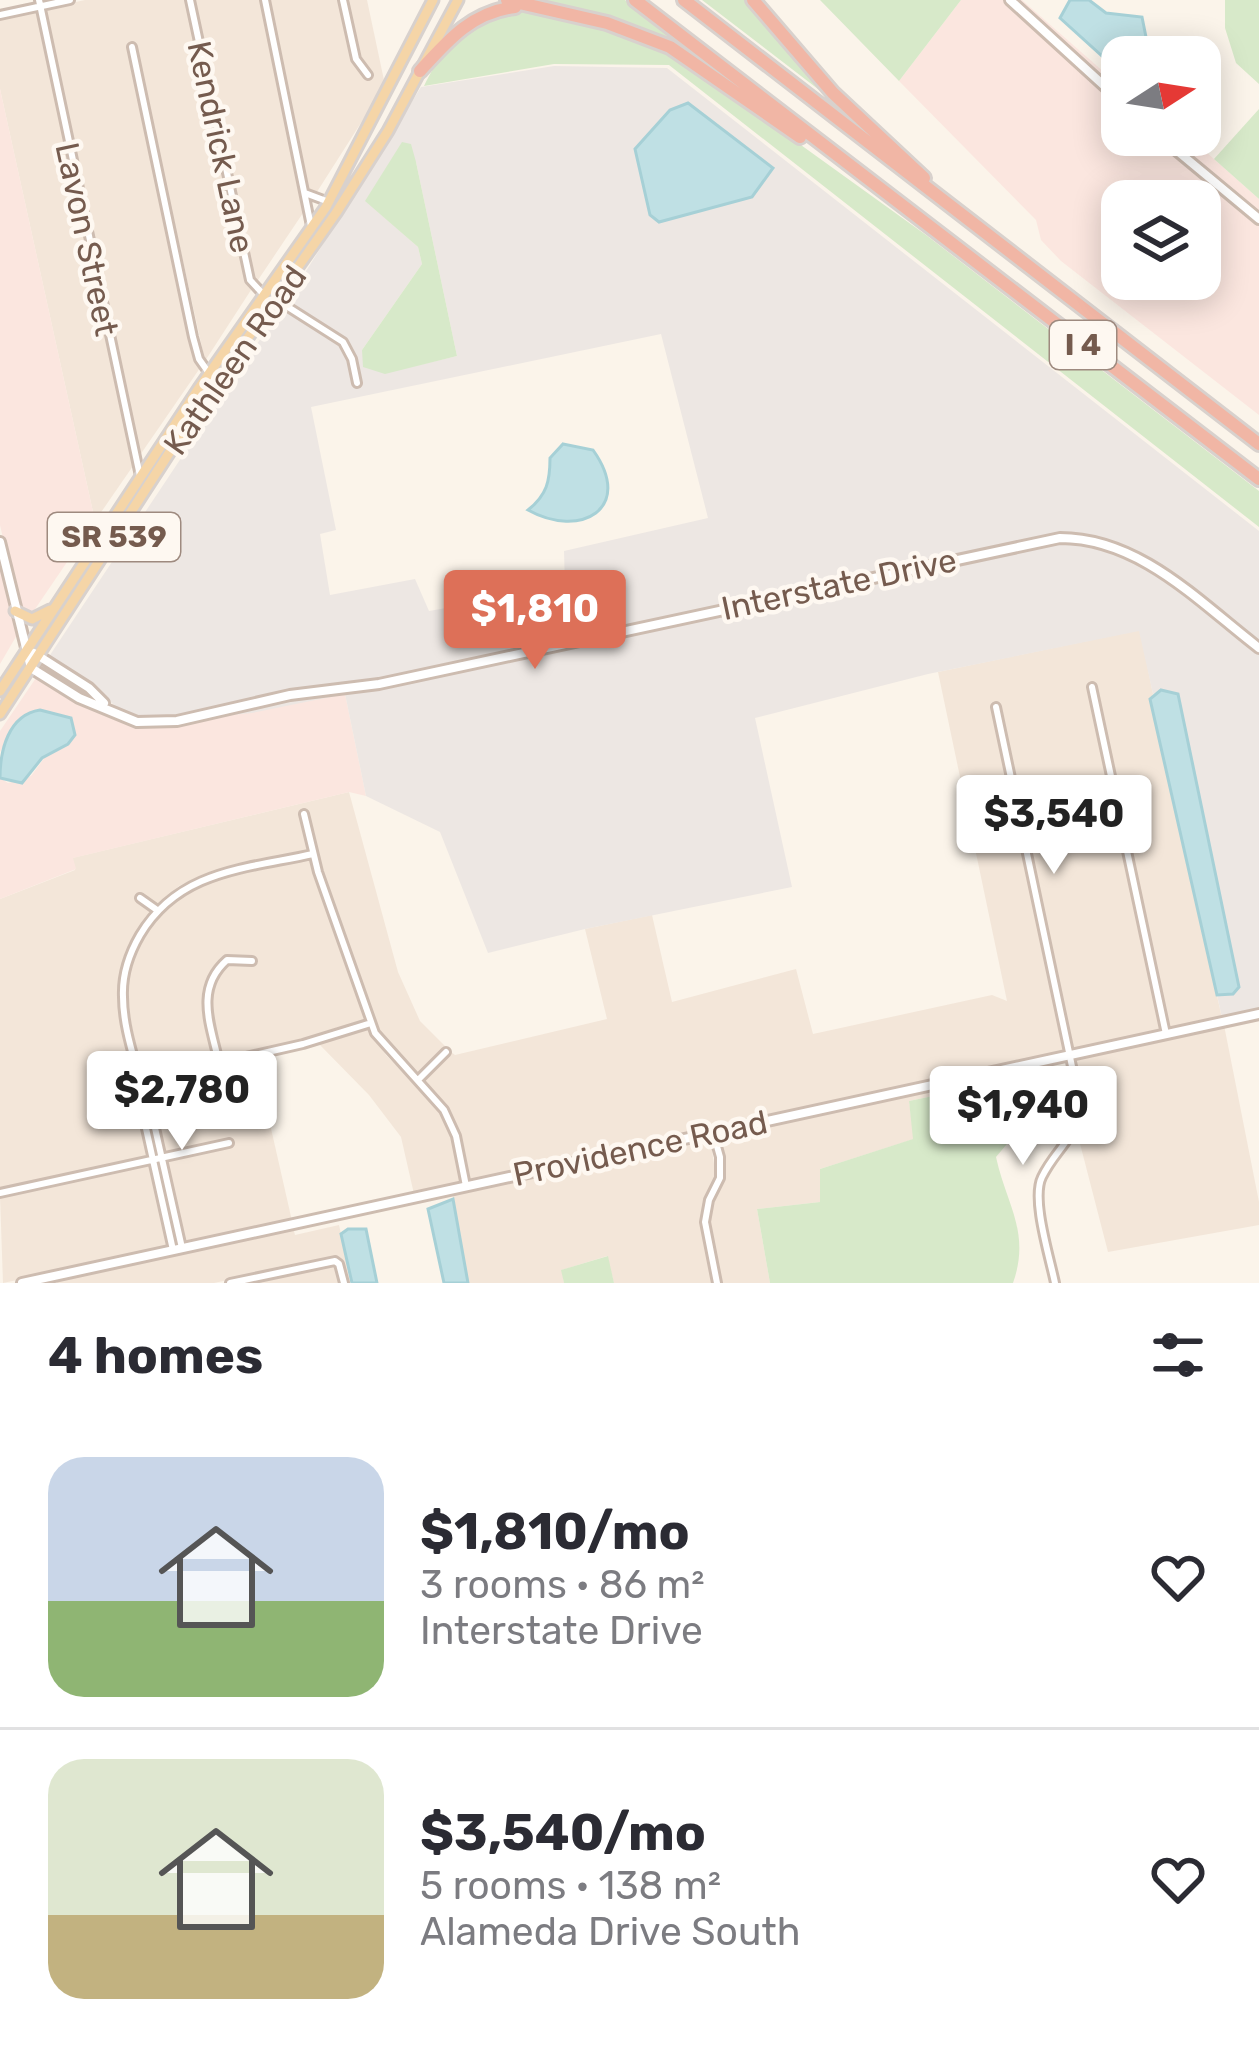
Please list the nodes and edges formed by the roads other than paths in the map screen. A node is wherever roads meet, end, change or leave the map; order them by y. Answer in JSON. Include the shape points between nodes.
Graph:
{"nodes":[{"id":1,"x":70,"y":0,"type":"edge"},
{"id":2,"x":190,"y":0,"type":"edge"},
{"id":3,"x":266,"y":0,"type":"edge"},
{"id":4,"x":343,"y":0,"type":"edge"},
{"id":5,"x":433,"y":0,"type":"edge"},
{"id":6,"x":458,"y":0,"type":"edge"},
{"id":7,"x":507,"y":0,"type":"edge"},
{"id":8,"x":635,"y":0,"type":"edge"},
{"id":9,"x":684,"y":0,"type":"edge"},
{"id":10,"x":753,"y":0,"type":"edge"},
{"id":11,"x":1010,"y":0,"type":"edge"},
{"id":12,"x":40,"y":3,"type":"edge"},
{"id":13,"x":533,"y":6,"type":"junction"},
{"id":14,"x":0,"y":15,"type":"edge"},
{"id":15,"x":132,"y":47,"type":"dead end"},
{"id":16,"x":420,"y":71,"type":"junction"},
{"id":17,"x":368,"y":75,"type":"dead end"},
{"id":18,"x":1101,"y":83,"type":"edge"},
{"id":19,"x":1183,"y":156,"type":"edge"},
{"id":20,"x":305,"y":194,"type":"junction"},
{"id":21,"x":935,"y":194,"type":"junction"},
{"id":22,"x":329,"y":202,"type":"junction"},
{"id":23,"x":908,"y":210,"type":"junction"},
{"id":24,"x":1259,"y":219,"type":"edge"},
{"id":25,"x":311,"y":229,"type":"junction"},
{"id":26,"x":269,"y":297,"type":"junction"},
{"id":27,"x":212,"y":379,"type":"junction"},
{"id":28,"x":357,"y":383,"type":"dead end"},
{"id":29,"x":1259,"y":444,"type":"edge"},
{"id":30,"x":140,"y":476,"type":"junction"},
{"id":31,"x":1259,"y":479,"type":"edge"},
{"id":32,"x":0,"y":542,"type":"edge"},
{"id":33,"x":55,"y":607,"type":"junction"},
{"id":34,"x":15,"y":610,"type":"junction"},
{"id":35,"x":1259,"y":648,"type":"edge"},
{"id":36,"x":27,"y":650,"type":"junction"},
{"id":37,"x":40,"y":655,"type":"junction"},
{"id":38,"x":32,"y":668,"type":"junction"},
{"id":39,"x":1092,"y":687,"type":"dead end"},
{"id":40,"x":0,"y":691,"type":"edge"},
{"id":41,"x":996,"y":707,"type":"dead end"},
{"id":42,"x":110,"y":708,"type":"junction"},
{"id":43,"x":0,"y":714,"type":"edge"},
{"id":44,"x":304,"y":814,"type":"dead end"},
{"id":45,"x":313,"y":854,"type":"junction"},
{"id":46,"x":140,"y":898,"type":"dead end"},
{"id":47,"x":158,"y":910,"type":"junction"},
{"id":48,"x":252,"y":961,"type":"dead end"},
{"id":49,"x":1259,"y":1014,"type":"edge"},
{"id":50,"x":371,"y":1023,"type":"junction"},
{"id":51,"x":1166,"y":1034,"type":"junction"},
{"id":52,"x":446,"y":1052,"type":"dead end"},
{"id":53,"x":1070,"y":1054,"type":"junction"},
{"id":54,"x":219,"y":1063,"type":"junction"},
{"id":55,"x":418,"y":1080,"type":"junction"},
{"id":56,"x":140,"y":1081,"type":"junction"},
{"id":57,"x":713,"y":1132,"type":"junction"},
{"id":58,"x":229,"y":1143,"type":"dead end"},
{"id":59,"x":157,"y":1159,"type":"junction"},
{"id":60,"x":466,"y":1186,"type":"junction"},
{"id":61,"x":0,"y":1193,"type":"edge"},
{"id":62,"x":178,"y":1250,"type":"junction"},
{"id":63,"x":53,"y":1280,"type":"edge"},
{"id":64,"x":41,"y":1281,"type":"edge"},
{"id":65,"x":22,"y":1283,"type":"edge"},
{"id":66,"x":230,"y":1283,"type":"edge"},
{"id":67,"x":344,"y":1283,"type":"edge"},
{"id":68,"x":717,"y":1283,"type":"edge"},
{"id":69,"x":1055,"y":1283,"type":"edge"}],
"edges":[{"from":1,"to":12,"type":"street"},
{"from":2,"to":26,"type":"street","name":"Kendrick Lane","via":[[250,280]]},
{"from":3,"to":20,"type":"street"},
{"from":4,"to":17,"type":"street","via":[[356,59]]},
{"from":5,"to":22,"type":"main road","name":"Kathleen Road","number":"SR 539"},
{"from":6,"to":16,"type":"main road","name":"Kathleen Road","number":"SR 539"},
{"from":7,"to":13,"type":"highway"},
{"from":8,"to":23,"type":"highway","number":"I 4"},
{"from":9,"to":21,"type":"highway","number":"I 4"},
{"from":10,"to":21,"type":"highway"},
{"from":11,"to":18,"type":"street"},
{"from":12,"to":14,"type":"street"},
{"from":12,"to":30,"type":"street","name":"Lavon Street"},
{"from":13,"to":16,"type":"highway","via":[[477,17]]},
{"from":13,"to":23,"type":"highway","via":[[670,47]]},
{"from":15,"to":27,"type":"street","via":[[193,337]]},
{"from":16,"to":26,"type":"main road","name":"Kathleen Road","number":"SR 539","via":[[336,213]]},
{"from":19,"to":24,"type":"street"},
{"from":20,"to":22,"type":"street"},
{"from":20,"to":25,"type":"street"},
{"from":21,"to":29,"type":"highway","number":"I 4"},
{"from":22,"to":25,"type":"main road","name":"Kathleen Road","number":"SR 539"},
{"from":23,"to":31,"type":"highway","number":"I 4"},
{"from":25,"to":26,"type":"main road","name":"Kathleen Road","number":"SR 539"},
{"from":26,"to":27,"type":"main road","name":"Kathleen Road","number":"SR 539"},
{"from":26,"to":28,"type":"street","via":[[343,343]]},
{"from":27,"to":30,"type":"main road","name":"Kathleen Road","number":"SR 539"},
{"from":27,"to":37,"type":"main road","name":"Kathleen Road","number":"SR 539"},
{"from":30,"to":33,"type":"main road","name":"Kathleen Road","number":"SR 539"},
{"from":32,"to":34,"type":"street"},
{"from":33,"to":34,"type":"main road","via":[[37,619]]},
{"from":33,"to":36,"type":"main road","name":"Kathleen Road","number":"SR 539"},
{"from":34,"to":36,"type":"street"},
{"from":35,"to":42,"type":"street","name":"Interstate Drive","via":[[1130,552],[1060,538],[177,722],[137,722]]},
{"from":36,"to":37,"type":"street","name":"Interstate Drive"},
{"from":36,"to":38,"type":"street"},
{"from":36,"to":40,"type":"main road","name":"Kathleen Road","number":"SR 539"},
{"from":37,"to":38,"type":"main road","name":"Kathleen Road","number":"SR 539"},
{"from":37,"to":42,"type":"street","name":"Interstate Drive"},
{"from":38,"to":42,"type":"street","name":"Interstate Drive"},
{"from":38,"to":43,"type":"main road","name":"Kathleen Road","number":"SR 539"},
{"from":39,"to":51,"type":"street"},
{"from":41,"to":53,"type":"street"},
{"from":44,"to":45,"type":"street"},
{"from":45,"to":47,"type":"street","via":[[204,878]]},
{"from":45,"to":50,"type":"street"},
{"from":46,"to":47,"type":"street"},
{"from":47,"to":56,"type":"street","via":[[124,977]]},
{"from":48,"to":54,"type":"street","via":[[226,960],[208,984]]},
{"from":49,"to":51,"type":"street","name":"Providence Road"},
{"from":50,"to":54,"type":"street"},
{"from":50,"to":55,"type":"street"},
{"from":51,"to":53,"type":"street","name":"Providence Road"},
{"from":52,"to":55,"type":"street"},
{"from":53,"to":57,"type":"street","name":"Providence Road"},
{"from":53,"to":69,"type":"street","via":[[1079,1117],[1038,1190]]},
{"from":54,"to":56,"type":"street"},
{"from":55,"to":60,"type":"street","via":[[452,1124]]},
{"from":56,"to":59,"type":"street"},
{"from":57,"to":60,"type":"street","name":"Providence Road"},
{"from":57,"to":68,"type":"street","via":[[720,1178],[705,1222]]},
{"from":58,"to":59,"type":"street"},
{"from":59,"to":61,"type":"street"},
{"from":59,"to":62,"type":"street"},
{"from":60,"to":62,"type":"street","name":"Providence Road"},
{"from":62,"to":63,"type":"street","name":"Providence Road"},
{"from":63,"to":64,"type":"street","name":"Providence Road"},
{"from":64,"to":65,"type":"street","name":"Providence Road"},
{"from":66,"to":67,"type":"street","via":[[338,1262]]}]}
